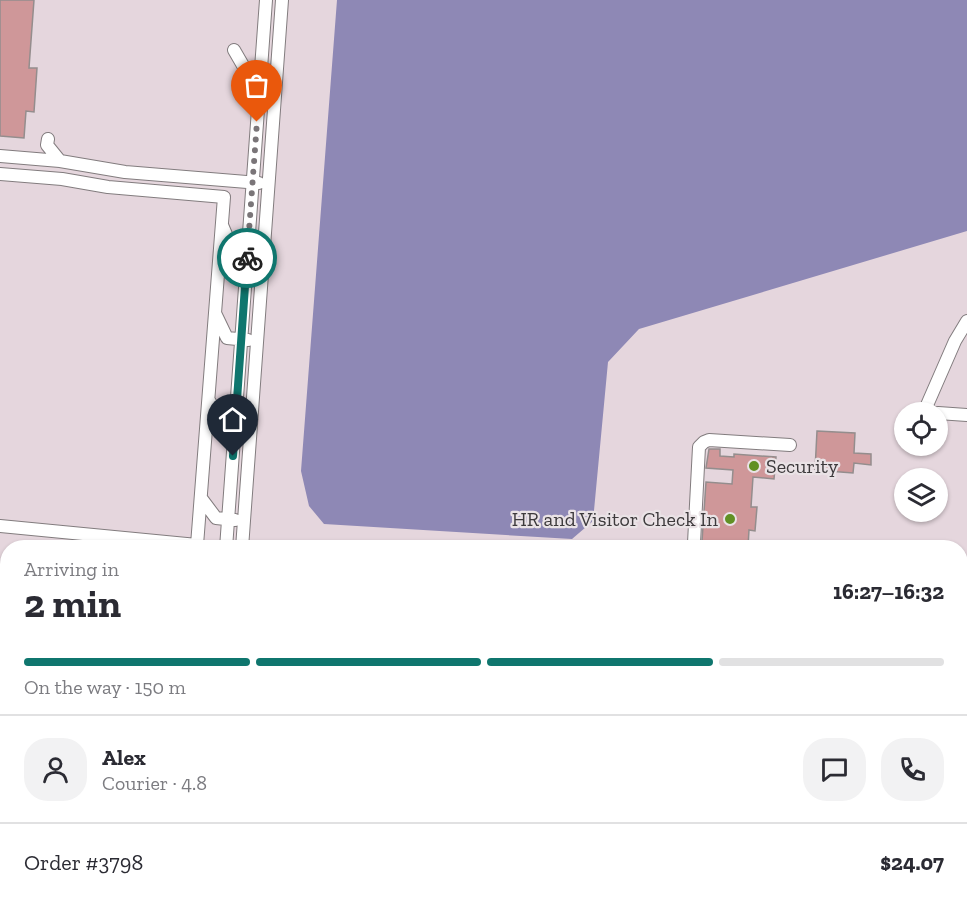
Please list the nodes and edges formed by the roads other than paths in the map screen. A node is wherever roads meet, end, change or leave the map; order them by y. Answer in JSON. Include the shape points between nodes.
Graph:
{"nodes":[{"id":1,"x":266,"y":0,"type":"edge"},
{"id":2,"x":282,"y":0,"type":"edge"},
{"id":3,"x":234,"y":50,"type":"dead end"},
{"id":4,"x":261,"y":70,"type":"junction"},
{"id":5,"x":277,"y":71,"type":"junction"},
{"id":6,"x":48,"y":139,"type":"dead end"},
{"id":7,"x":0,"y":156,"type":"edge"},
{"id":8,"x":60,"y":161,"type":"junction"},
{"id":9,"x":0,"y":174,"type":"edge"},
{"id":10,"x":253,"y":182,"type":"junction"},
{"id":11,"x":269,"y":183,"type":"junction"},
{"id":12,"x":222,"y":224,"type":"junction"},
{"id":13,"x":248,"y":254,"type":"junction"},
{"id":14,"x":264,"y":255,"type":"junction"},
{"id":15,"x":215,"y":312,"type":"junction"},
{"id":16,"x":967,"y":321,"type":"edge"},
{"id":17,"x":241,"y":340,"type":"junction"},
{"id":18,"x":258,"y":341,"type":"junction"},
{"id":19,"x":208,"y":399,"type":"junction"},
{"id":20,"x":928,"y":402,"type":"edge"},
{"id":21,"x":948,"y":414,"type":"edge"},
{"id":22,"x":967,"y":415,"type":"edge"},
{"id":23,"x":235,"y":435,"type":"junction"},
{"id":24,"x":250,"y":436,"type":"junction"},
{"id":25,"x":790,"y":445,"type":"dead end"},
{"id":26,"x":201,"y":498,"type":"junction"},
{"id":27,"x":228,"y":519,"type":"junction"},
{"id":28,"x":244,"y":520,"type":"junction"},
{"id":29,"x":0,"y":526,"type":"edge"},
{"id":30,"x":145,"y":540,"type":"edge"},
{"id":31,"x":197,"y":540,"type":"edge"},
{"id":32,"x":227,"y":540,"type":"edge"},
{"id":33,"x":243,"y":540,"type":"edge"},
{"id":34,"x":694,"y":540,"type":"edge"}],
"edges":[{"from":1,"to":4,"type":"lane"},
{"from":2,"to":5,"type":"lane"},
{"from":3,"to":4,"type":"lane","via":[[245,69]]},
{"from":4,"to":5,"type":"lane"},
{"from":4,"to":10,"type":"lane"},
{"from":5,"to":11,"type":"lane"},
{"from":6,"to":8,"type":"lane","via":[[47,145]]},
{"from":7,"to":8,"type":"lane"},
{"from":8,"to":10,"type":"lane","via":[[125,172]]},
{"from":9,"to":12,"type":"lane","via":[[224,197]]},
{"from":10,"to":11,"type":"lane"},
{"from":10,"to":13,"type":"lane"},
{"from":11,"to":14,"type":"lane"},
{"from":12,"to":13,"type":"lane","via":[[234,253]]},
{"from":12,"to":15,"type":"lane"},
{"from":13,"to":14,"type":"lane"},
{"from":13,"to":17,"type":"lane"},
{"from":14,"to":18,"type":"lane"},
{"from":15,"to":17,"type":"lane","via":[[227,338]]},
{"from":15,"to":19,"type":"lane"},
{"from":16,"to":20,"type":"lane"},
{"from":17,"to":18,"type":"lane"},
{"from":17,"to":23,"type":"lane"},
{"from":18,"to":24,"type":"lane"},
{"from":19,"to":23,"type":"lane","via":[[222,434]]},
{"from":19,"to":26,"type":"lane"},
{"from":21,"to":22,"type":"lane"},
{"from":23,"to":24,"type":"lane"},
{"from":23,"to":27,"type":"lane"},
{"from":24,"to":28,"type":"lane"},
{"from":25,"to":34,"type":"lane","via":[[704,442],[699,447]]},
{"from":26,"to":27,"type":"lane","via":[[216,518]]},
{"from":26,"to":31,"type":"lane"},
{"from":27,"to":28,"type":"lane"},
{"from":27,"to":32,"type":"lane"},
{"from":28,"to":33,"type":"lane"},
{"from":29,"to":30,"type":"lane"}]}
